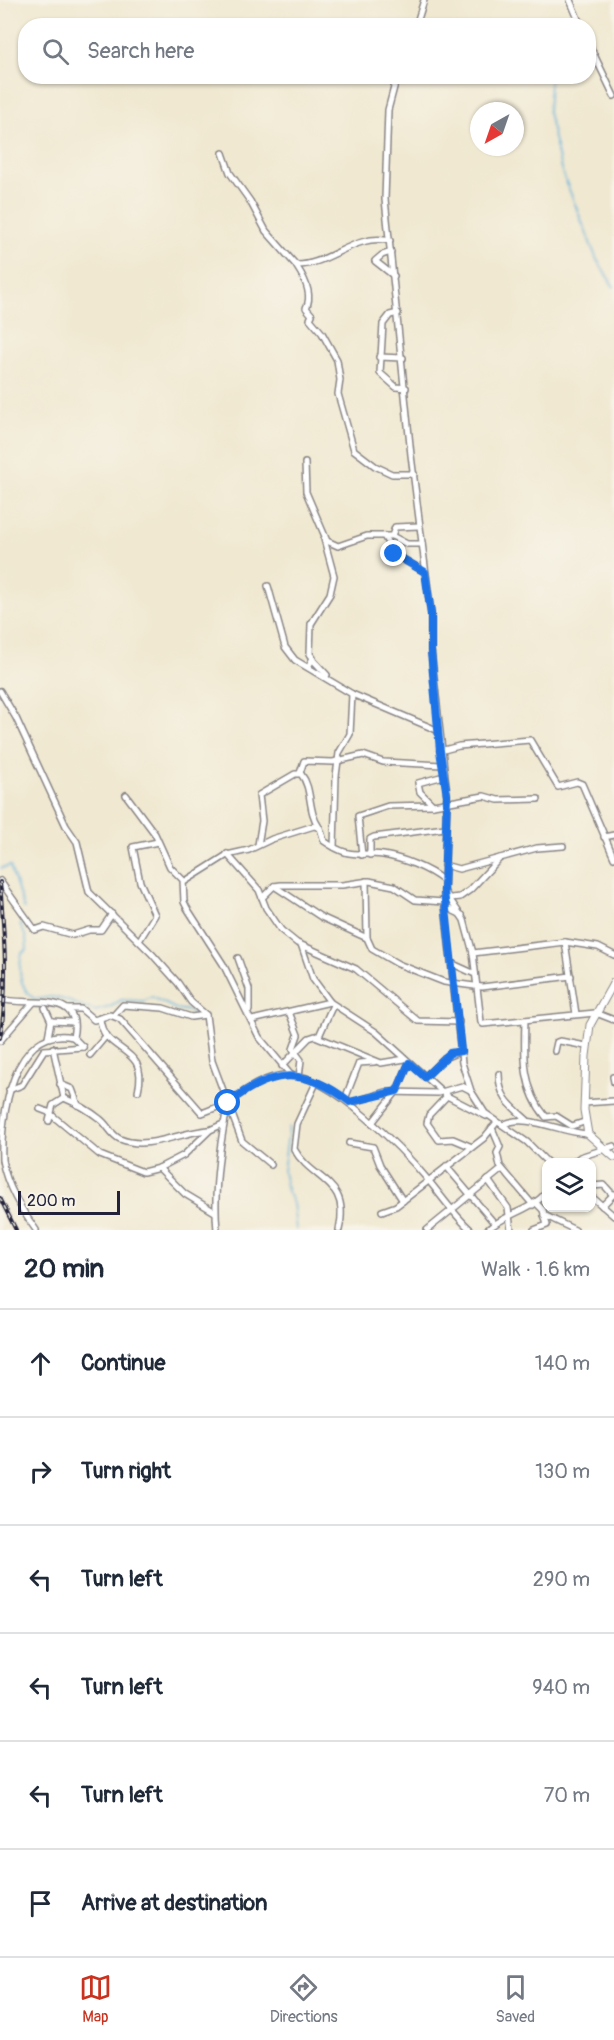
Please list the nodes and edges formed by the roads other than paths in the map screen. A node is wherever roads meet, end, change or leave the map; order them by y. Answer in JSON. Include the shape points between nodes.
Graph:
{"nodes":[{"id":1,"x":424,"y":0,"type":"edge"},
{"id":2,"x":570,"y":0,"type":"edge"},
{"id":3,"x":418,"y":18,"type":"edge"},
{"id":4,"x":578,"y":18,"type":"edge"},
{"id":5,"x":596,"y":59,"type":"edge"},
{"id":6,"x":395,"y":84,"type":"edge"},
{"id":7,"x":614,"y":96,"type":"edge"},
{"id":8,"x":223,"y":153,"type":"dead end"},
{"id":9,"x":390,"y":241,"type":"junction"},
{"id":10,"x":391,"y":252,"type":"junction"},
{"id":11,"x":297,"y":267,"type":"dead end"},
{"id":12,"x":393,"y":276,"type":"junction"},
{"id":13,"x":398,"y":313,"type":"junction"},
{"id":14,"x":379,"y":357,"type":"junction"},
{"id":15,"x":404,"y":358,"type":"junction"},
{"id":16,"x":405,"y":388,"type":"junction"},
{"id":17,"x":305,"y":464,"type":"dead end"},
{"id":18,"x":414,"y":474,"type":"junction"},
{"id":19,"x":419,"y":526,"type":"junction"},
{"id":20,"x":384,"y":536,"type":"junction"},
{"id":21,"x":392,"y":536,"type":"junction"},
{"id":22,"x":324,"y":539,"type":"junction"},
{"id":23,"x":422,"y":544,"type":"junction"},
{"id":24,"x":425,"y":572,"type":"junction"},
{"id":25,"x":268,"y":586,"type":"dead end"},
{"id":26,"x":313,"y":660,"type":"junction"},
{"id":27,"x":308,"y":667,"type":"junction"},
{"id":28,"x":331,"y":681,"type":"junction"},
{"id":29,"x":0,"y":691,"type":"edge"},
{"id":30,"x":352,"y":694,"type":"junction"},
{"id":31,"x":439,"y":731,"type":"junction"},
{"id":32,"x":440,"y":751,"type":"junction"},
{"id":33,"x":339,"y":761,"type":"junction"},
{"id":34,"x":442,"y":765,"type":"junction"},
{"id":35,"x":300,"y":773,"type":"junction"},
{"id":36,"x":444,"y":776,"type":"junction"},
{"id":37,"x":126,"y":795,"type":"dead end"},
{"id":38,"x":538,"y":799,"type":"dead end"},
{"id":39,"x":448,"y":802,"type":"junction"},
{"id":40,"x":433,"y":805,"type":"junction"},
{"id":41,"x":319,"y":826,"type":"junction"},
{"id":42,"x":445,"y":828,"type":"junction"},
{"id":43,"x":614,"y":835,"type":"edge"},
{"id":44,"x":604,"y":837,"type":"junction"},
{"id":45,"x":159,"y":842,"type":"junction"},
{"id":46,"x":258,"y":845,"type":"junction"},
{"id":47,"x":563,"y":846,"type":"dead end"},
{"id":48,"x":334,"y":847,"type":"junction"},
{"id":49,"x":227,"y":854,"type":"junction"},
{"id":50,"x":362,"y":855,"type":"junction"},
{"id":51,"x":370,"y":855,"type":"junction"},
{"id":52,"x":500,"y":858,"type":"junction"},
{"id":53,"x":614,"y":858,"type":"edge"},
{"id":54,"x":444,"y":865,"type":"junction"},
{"id":55,"x":0,"y":881,"type":"edge"},
{"id":56,"x":366,"y":881,"type":"junction"},
{"id":57,"x":444,"y":881,"type":"junction"},
{"id":58,"x":184,"y":882,"type":"junction"},
{"id":59,"x":274,"y":886,"type":"junction"},
{"id":60,"x":444,"y":891,"type":"junction"},
{"id":61,"x":262,"y":898,"type":"junction"},
{"id":62,"x":451,"y":898,"type":"junction"},
{"id":63,"x":445,"y":904,"type":"junction"},
{"id":64,"x":111,"y":914,"type":"junction"},
{"id":65,"x":462,"y":915,"type":"junction"},
{"id":66,"x":367,"y":938,"type":"junction"},
{"id":67,"x":140,"y":941,"type":"junction"},
{"id":68,"x":565,"y":942,"type":"junction"},
{"id":69,"x":302,"y":947,"type":"junction"},
{"id":70,"x":473,"y":953,"type":"junction"},
{"id":71,"x":614,"y":955,"type":"edge"},
{"id":72,"x":238,"y":957,"type":"dead end"},
{"id":73,"x":453,"y":964,"type":"junction"},
{"id":74,"x":475,"y":974,"type":"junction"},
{"id":75,"x":571,"y":976,"type":"junction"},
{"id":76,"x":614,"y":982,"type":"edge"},
{"id":77,"x":454,"y":985,"type":"junction"},
{"id":78,"x":477,"y":987,"type":"junction"},
{"id":79,"x":0,"y":998,"type":"edge"},
{"id":80,"x":33,"y":1003,"type":"junction"},
{"id":81,"x":332,"y":1004,"type":"junction"},
{"id":82,"x":45,"y":1008,"type":"dead end"},
{"id":83,"x":68,"y":1009,"type":"junction"},
{"id":84,"x":249,"y":1012,"type":"junction"},
{"id":85,"x":290,"y":1012,"type":"junction"},
{"id":86,"x":596,"y":1013,"type":"junction"},
{"id":87,"x":576,"y":1014,"type":"junction"},
{"id":88,"x":114,"y":1015,"type":"junction"},
{"id":89,"x":206,"y":1015,"type":"junction"},
{"id":90,"x":100,"y":1018,"type":"junction"},
{"id":91,"x":252,"y":1020,"type":"junction"},
{"id":92,"x":525,"y":1020,"type":"junction"},
{"id":93,"x":614,"y":1020,"type":"edge"},
{"id":94,"x":51,"y":1021,"type":"junction"},
{"id":95,"x":74,"y":1022,"type":"junction"},
{"id":96,"x":459,"y":1022,"type":"junction"},
{"id":97,"x":73,"y":1036,"type":"junction"},
{"id":98,"x":106,"y":1036,"type":"junction"},
{"id":99,"x":319,"y":1036,"type":"junction"},
{"id":100,"x":48,"y":1037,"type":"junction"},
{"id":101,"x":0,"y":1041,"type":"edge"},
{"id":102,"x":41,"y":1042,"type":"junction"},
{"id":103,"x":586,"y":1046,"type":"junction"},
{"id":104,"x":50,"y":1048,"type":"junction"},
{"id":105,"x":461,"y":1051,"type":"junction"},
{"id":106,"x":555,"y":1051,"type":"dead end"},
{"id":107,"x":296,"y":1052,"type":"junction"},
{"id":108,"x":90,"y":1055,"type":"dead end"},
{"id":109,"x":407,"y":1061,"type":"junction"},
{"id":110,"x":376,"y":1062,"type":"junction"},
{"id":111,"x":282,"y":1066,"type":"junction"},
{"id":112,"x":290,"y":1074,"type":"junction"},
{"id":113,"x":499,"y":1074,"type":"dead end"},
{"id":114,"x":299,"y":1077,"type":"junction"},
{"id":115,"x":425,"y":1077,"type":"junction"},
{"id":116,"x":316,"y":1083,"type":"junction"},
{"id":117,"x":60,"y":1084,"type":"junction"},
{"id":118,"x":9,"y":1090,"type":"junction"},
{"id":119,"x":138,"y":1091,"type":"dead end"},
{"id":120,"x":397,"y":1091,"type":"junction"},
{"id":121,"x":471,"y":1091,"type":"junction"},
{"id":122,"x":445,"y":1094,"type":"junction"},
{"id":123,"x":64,"y":1098,"type":"junction"},
{"id":124,"x":347,"y":1101,"type":"junction"},
{"id":125,"x":614,"y":1101,"type":"edge"},
{"id":126,"x":228,"y":1103,"type":"junction"},
{"id":127,"x":584,"y":1103,"type":"junction"},
{"id":128,"x":78,"y":1105,"type":"junction"},
{"id":129,"x":40,"y":1109,"type":"dead end"},
{"id":130,"x":50,"y":1114,"type":"junction"},
{"id":131,"x":490,"y":1118,"type":"junction"},
{"id":132,"x":49,"y":1121,"type":"dead end"},
{"id":133,"x":528,"y":1121,"type":"junction"},
{"id":134,"x":496,"y":1122,"type":"junction"},
{"id":135,"x":584,"y":1122,"type":"junction"},
{"id":136,"x":372,"y":1123,"type":"junction"},
{"id":137,"x":223,"y":1124,"type":"junction"},
{"id":138,"x":503,"y":1125,"type":"junction"},
{"id":139,"x":492,"y":1128,"type":"junction"},
{"id":140,"x":210,"y":1130,"type":"junction"},
{"id":141,"x":588,"y":1134,"type":"junction"},
{"id":142,"x":349,"y":1143,"type":"dead end"},
{"id":143,"x":614,"y":1146,"type":"edge"},
{"id":144,"x":472,"y":1147,"type":"junction"},
{"id":145,"x":602,"y":1148,"type":"junction"},
{"id":146,"x":614,"y":1157,"type":"edge"},
{"id":147,"x":543,"y":1158,"type":"edge"},
{"id":148,"x":582,"y":1158,"type":"edge"},
{"id":149,"x":272,"y":1166,"type":"dead end"},
{"id":150,"x":446,"y":1166,"type":"junction"},
{"id":151,"x":159,"y":1168,"type":"junction"},
{"id":152,"x":502,"y":1169,"type":"junction"},
{"id":153,"x":429,"y":1180,"type":"junction"},
{"id":154,"x":488,"y":1180,"type":"junction"},
{"id":155,"x":596,"y":1186,"type":"edge"},
{"id":156,"x":614,"y":1194,"type":"edge"},
{"id":157,"x":469,"y":1195,"type":"junction"},
{"id":158,"x":542,"y":1198,"type":"edge"},
{"id":159,"x":403,"y":1201,"type":"junction"},
{"id":160,"x":596,"y":1201,"type":"edge"},
{"id":161,"x":535,"y":1204,"type":"junction"},
{"id":162,"x":602,"y":1206,"type":"junction"},
{"id":163,"x":451,"y":1209,"type":"junction"},
{"id":164,"x":382,"y":1211,"type":"dead end"},
{"id":165,"x":215,"y":1212,"type":"junction"},
{"id":166,"x":509,"y":1214,"type":"junction"},
{"id":167,"x":544,"y":1215,"type":"junction"},
{"id":168,"x":614,"y":1216,"type":"edge"},
{"id":169,"x":495,"y":1224,"type":"junction"},
{"id":170,"x":36,"y":1230,"type":"edge"},
{"id":171,"x":217,"y":1230,"type":"edge"},
{"id":172,"x":339,"y":1230,"type":"edge"},
{"id":173,"x":427,"y":1230,"type":"edge"},
{"id":174,"x":471,"y":1230,"type":"edge"},
{"id":175,"x":487,"y":1230,"type":"edge"},
{"id":176,"x":511,"y":1230,"type":"edge"},
{"id":177,"x":534,"y":1230,"type":"edge"},
{"id":178,"x":574,"y":1230,"type":"edge"}],
"edges":[{"from":1,"to":3,"type":"street"},
{"from":2,"to":4,"type":"street"},
{"from":5,"to":7,"type":"street"},
{"from":6,"to":9,"type":"street","via":[[389,105],[385,170]]},
{"from":8,"to":9,"type":"street","via":[[230,173],[266,231],[296,265],[335,254],[350,245]]},
{"from":9,"to":10,"type":"street"},
{"from":10,"to":12,"type":"street"},
{"from":10,"to":12,"type":"street","via":[[375,261]]},
{"from":11,"to":18,"type":"street","via":[[307,287],[310,319],[337,360],[338,394],[354,450],[392,474]]},
{"from":12,"to":13,"type":"street"},
{"from":13,"to":14,"type":"street","via":[[390,315],[383,324]]},
{"from":13,"to":15,"type":"street"},
{"from":14,"to":15,"type":"street"},
{"from":14,"to":16,"type":"street","via":[[381,375]]},
{"from":15,"to":16,"type":"street"},
{"from":16,"to":18,"type":"street"},
{"from":17,"to":22,"type":"street","via":[[306,492]]},
{"from":18,"to":19,"type":"street"},
{"from":19,"to":21,"type":"street","via":[[395,527]]},
{"from":19,"to":23,"type":"street"},
{"from":20,"to":21,"type":"street"},
{"from":20,"to":22,"type":"street","via":[[360,538],[338,546]]},
{"from":20,"to":24,"type":"street","via":[[394,554]]},
{"from":21,"to":23,"type":"street","via":[[407,544]]},
{"from":22,"to":26,"type":"street","via":[[334,576],[330,594],[311,624]]},
{"from":23,"to":24,"type":"street"},
{"from":24,"to":31,"type":"street"},
{"from":25,"to":27,"type":"street","via":[[285,647],[295,660]]},
{"from":26,"to":27,"type":"street"},
{"from":26,"to":28,"type":"street"},
{"from":27,"to":28,"type":"street"},
{"from":28,"to":30,"type":"street"},
{"from":29,"to":64,"type":"street","via":[[77,842],[89,892]]},
{"from":30,"to":31,"type":"street"},
{"from":30,"to":33,"type":"street","via":[[350,734],[339,753]]},
{"from":31,"to":32,"type":"street"},
{"from":32,"to":34,"type":"street"},
{"from":32,"to":44,"type":"street","via":[[530,740],[558,787],[582,784]]},
{"from":33,"to":34,"type":"street","via":[[363,755],[383,762]]},
{"from":33,"to":35,"type":"street","via":[[304,761]]},
{"from":33,"to":48,"type":"street","via":[[334,791]]},
{"from":34,"to":36,"type":"street"},
{"from":35,"to":41,"type":"street","via":[[312,816]]},
{"from":35,"to":46,"type":"street","via":[[259,795],[262,821]]},
{"from":36,"to":39,"type":"street"},
{"from":36,"to":40,"type":"street","via":[[418,783],[420,792]]},
{"from":37,"to":45,"type":"street"},
{"from":38,"to":39,"type":"street","via":[[498,800],[484,796]]},
{"from":39,"to":40,"type":"street"},
{"from":39,"to":42,"type":"street"},
{"from":40,"to":50,"type":"street","via":[[388,806],[359,815]]},
{"from":41,"to":46,"type":"street"},
{"from":41,"to":48,"type":"street","via":[[324,841]]},
{"from":42,"to":51,"type":"street","via":[[374,837],[370,839]]},
{"from":42,"to":54,"type":"street"},
{"from":43,"to":44,"type":"street"},
{"from":44,"to":53,"type":"street"},
{"from":45,"to":58,"type":"street","via":[[170,867]]},
{"from":45,"to":67,"type":"street","via":[[134,847],[140,882],[155,915]]},
{"from":46,"to":49,"type":"street"},
{"from":47,"to":52,"type":"street"},
{"from":48,"to":50,"type":"street","via":[[349,855]]},
{"from":49,"to":58,"type":"street"},
{"from":49,"to":61,"type":"street","via":[[249,876]]},
{"from":50,"to":51,"type":"street"},
{"from":51,"to":57,"type":"street","via":[[401,860]]},
{"from":52,"to":54,"type":"street","via":[[459,869]]},
{"from":52,"to":62,"type":"street","via":[[470,890]]},
{"from":54,"to":57,"type":"street"},
{"from":55,"to":64,"type":"street","via":[[35,930],[44,927],[72,935],[101,930]]},
{"from":56,"to":59,"type":"street"},
{"from":56,"to":63,"type":"street","via":[[394,886],[419,901]]},
{"from":56,"to":66,"type":"street"},
{"from":57,"to":60,"type":"street"},
{"from":58,"to":84,"type":"street","via":[[184,902]]},
{"from":59,"to":61,"type":"street"},
{"from":59,"to":66,"type":"street","via":[[321,917]]},
{"from":60,"to":62,"type":"street"},
{"from":60,"to":63,"type":"street"},
{"from":61,"to":69,"type":"street","via":[[281,930]]},
{"from":62,"to":65,"type":"street"},
{"from":63,"to":65,"type":"street"},
{"from":63,"to":73,"type":"street"},
{"from":64,"to":67,"type":"street"},
{"from":65,"to":70,"type":"street"},
{"from":66,"to":77,"type":"street","via":[[372,949],[406,969]]},
{"from":67,"to":89,"type":"street"},
{"from":68,"to":70,"type":"street"},
{"from":68,"to":71,"type":"street"},
{"from":68,"to":75,"type":"street"},
{"from":69,"to":81,"type":"street","via":[[313,979]]},
{"from":69,"to":96,"type":"street","via":[[360,972],[421,1022]]},
{"from":70,"to":74,"type":"street"},
{"from":72,"to":84,"type":"street","via":[[249,989]]},
{"from":73,"to":74,"type":"street"},
{"from":73,"to":77,"type":"street"},
{"from":74,"to":78,"type":"street"},
{"from":75,"to":78,"type":"street"},
{"from":75,"to":87,"type":"street"},
{"from":76,"to":86,"type":"main road"},
{"from":77,"to":78,"type":"street"},
{"from":77,"to":96,"type":"street"},
{"from":78,"to":92,"type":"street","via":[[482,1023]]},
{"from":79,"to":80,"type":"street","via":[[19,1004]]},
{"from":80,"to":83,"type":"street","via":[[57,1003]]},
{"from":80,"to":101,"type":"street"},
{"from":81,"to":85,"type":"street"},
{"from":81,"to":99,"type":"street"},
{"from":81,"to":109,"type":"street","via":[[376,1032]]},
{"from":82,"to":94,"type":"street"},
{"from":83,"to":90,"type":"street","via":[[77,1008],[94,1020]]},
{"from":83,"to":95,"type":"street"},
{"from":84,"to":91,"type":"street"},
{"from":85,"to":91,"type":"street"},
{"from":85,"to":107,"type":"street","via":[[298,1035],[293,1046]]},
{"from":86,"to":87,"type":"street"},
{"from":86,"to":93,"type":"street"},
{"from":86,"to":103,"type":"main road"},
{"from":87,"to":92,"type":"street"},
{"from":88,"to":89,"type":"street","via":[[123,1005],[163,1008],[191,1017]]},
{"from":88,"to":90,"type":"street"},
{"from":88,"to":126,"type":"street","via":[[200,1111],[208,1112]]},
{"from":89,"to":126,"type":"street","via":[[212,1062]]},
{"from":90,"to":98,"type":"street"},
{"from":91,"to":111,"type":"street","via":[[259,1037]]},
{"from":92,"to":135,"type":"street","via":[[527,1085],[533,1100],[546,1117],[556,1116],[572,1126]]},
{"from":94,"to":95,"type":"street"},
{"from":94,"to":100,"type":"street"},
{"from":95,"to":97,"type":"street"},
{"from":96,"to":105,"type":"street"},
{"from":97,"to":100,"type":"street"},
{"from":97,"to":104,"type":"street","via":[[83,1047]]},
{"from":98,"to":108,"type":"street"},
{"from":98,"to":119,"type":"street","via":[[137,1062],[141,1074]]},
{"from":99,"to":107,"type":"street","via":[[309,1038]]},
{"from":99,"to":110,"type":"street"},
{"from":100,"to":102,"type":"street"},
{"from":102,"to":104,"type":"street"},
{"from":102,"to":118,"type":"street","via":[[16,1066]]},
{"from":103,"to":106,"type":"street","via":[[560,1041]]},
{"from":103,"to":127,"type":"main road"},
{"from":104,"to":117,"type":"street"},
{"from":104,"to":118,"type":"street","via":[[41,1053],[22,1084]]},
{"from":105,"to":115,"type":"street","via":[[450,1053]]},
{"from":105,"to":121,"type":"street"},
{"from":107,"to":111,"type":"street"},
{"from":107,"to":114,"type":"street","via":[[302,1064]]},
{"from":109,"to":110,"type":"street"},
{"from":109,"to":115,"type":"street"},
{"from":109,"to":120,"type":"street"},
{"from":110,"to":124,"type":"street","via":[[359,1063]]},
{"from":111,"to":112,"type":"street"},
{"from":112,"to":114,"type":"street"},
{"from":112,"to":126,"type":"street","via":[[262,1082]]},
{"from":113,"to":133,"type":"street","via":[[499,1087],[506,1101]]},
{"from":114,"to":116,"type":"street"},
{"from":115,"to":122,"type":"street"},
{"from":116,"to":124,"type":"street"},
{"from":116,"to":172,"type":"street","via":[[297,1124],[294,1149],[303,1162],[331,1184],[341,1210]]},
{"from":117,"to":123,"type":"street"},
{"from":117,"to":128,"type":"street","via":[[72,1089]]},
{"from":118,"to":170,"type":"street","via":[[2,1160],[15,1198]]},
{"from":120,"to":122,"type":"street"},
{"from":120,"to":124,"type":"street"},
{"from":120,"to":136,"type":"street"},
{"from":121,"to":122,"type":"street","via":[[462,1086]]},
{"from":121,"to":131,"type":"street"},
{"from":122,"to":131,"type":"street"},
{"from":122,"to":144,"type":"street","via":[[427,1123],[439,1140],[453,1139]]},
{"from":123,"to":128,"type":"street"},
{"from":123,"to":130,"type":"street","via":[[56,1101]]},
{"from":124,"to":136,"type":"street"},
{"from":125,"to":127,"type":"street"},
{"from":126,"to":137,"type":"street"},
{"from":126,"to":149,"type":"street","via":[[242,1141]]},
{"from":127,"to":135,"type":"main road"},
{"from":128,"to":140,"type":"street","via":[[122,1140],[154,1142]]},
{"from":129,"to":130,"type":"street"},
{"from":130,"to":132,"type":"street"},
{"from":130,"to":151,"type":"street","via":[[106,1158],[143,1172]]},
{"from":131,"to":134,"type":"street"},
{"from":133,"to":138,"type":"street","via":[[519,1119]]},
{"from":133,"to":141,"type":"street","via":[[569,1133]]},
{"from":134,"to":138,"type":"street"},
{"from":134,"to":139,"type":"street"},
{"from":135,"to":141,"type":"main road"},
{"from":136,"to":153,"type":"street"},
{"from":137,"to":140,"type":"street"},
{"from":137,"to":165,"type":"street"},
{"from":138,"to":147,"type":"street"},
{"from":139,"to":144,"type":"street"},
{"from":139,"to":152,"type":"street"},
{"from":140,"to":151,"type":"street","via":[[184,1155]]},
{"from":141,"to":145,"type":"main road"},
{"from":142,"to":159,"type":"street","via":[[373,1146]]},
{"from":143,"to":145,"type":"street"},
{"from":144,"to":150,"type":"street"},
{"from":145,"to":146,"type":"main road"},
{"from":145,"to":148,"type":"street"},
{"from":150,"to":153,"type":"street"},
{"from":150,"to":157,"type":"street"},
{"from":151,"to":165,"type":"street","via":[[185,1194]]},
{"from":152,"to":154,"type":"street"},
{"from":152,"to":161,"type":"street"},
{"from":153,"to":159,"type":"street"},
{"from":153,"to":163,"type":"street"},
{"from":154,"to":157,"type":"street"},
{"from":154,"to":166,"type":"street"},
{"from":155,"to":156,"type":"street","via":[[604,1185]]},
{"from":156,"to":162,"type":"street"},
{"from":157,"to":163,"type":"street"},
{"from":157,"to":169,"type":"street"},
{"from":158,"to":161,"type":"street"},
{"from":159,"to":164,"type":"street"},
{"from":160,"to":162,"type":"street"},
{"from":161,"to":166,"type":"street"},
{"from":161,"to":167,"type":"street"},
{"from":162,"to":168,"type":"street"},
{"from":163,"to":173,"type":"street"},
{"from":163,"to":174,"type":"street"},
{"from":165,"to":171,"type":"street"},
{"from":166,"to":169,"type":"street"},
{"from":166,"to":176,"type":"street"},
{"from":167,"to":177,"type":"street","via":[[546,1225]]},
{"from":167,"to":178,"type":"street"},
{"from":169,"to":175,"type":"street"}]}
